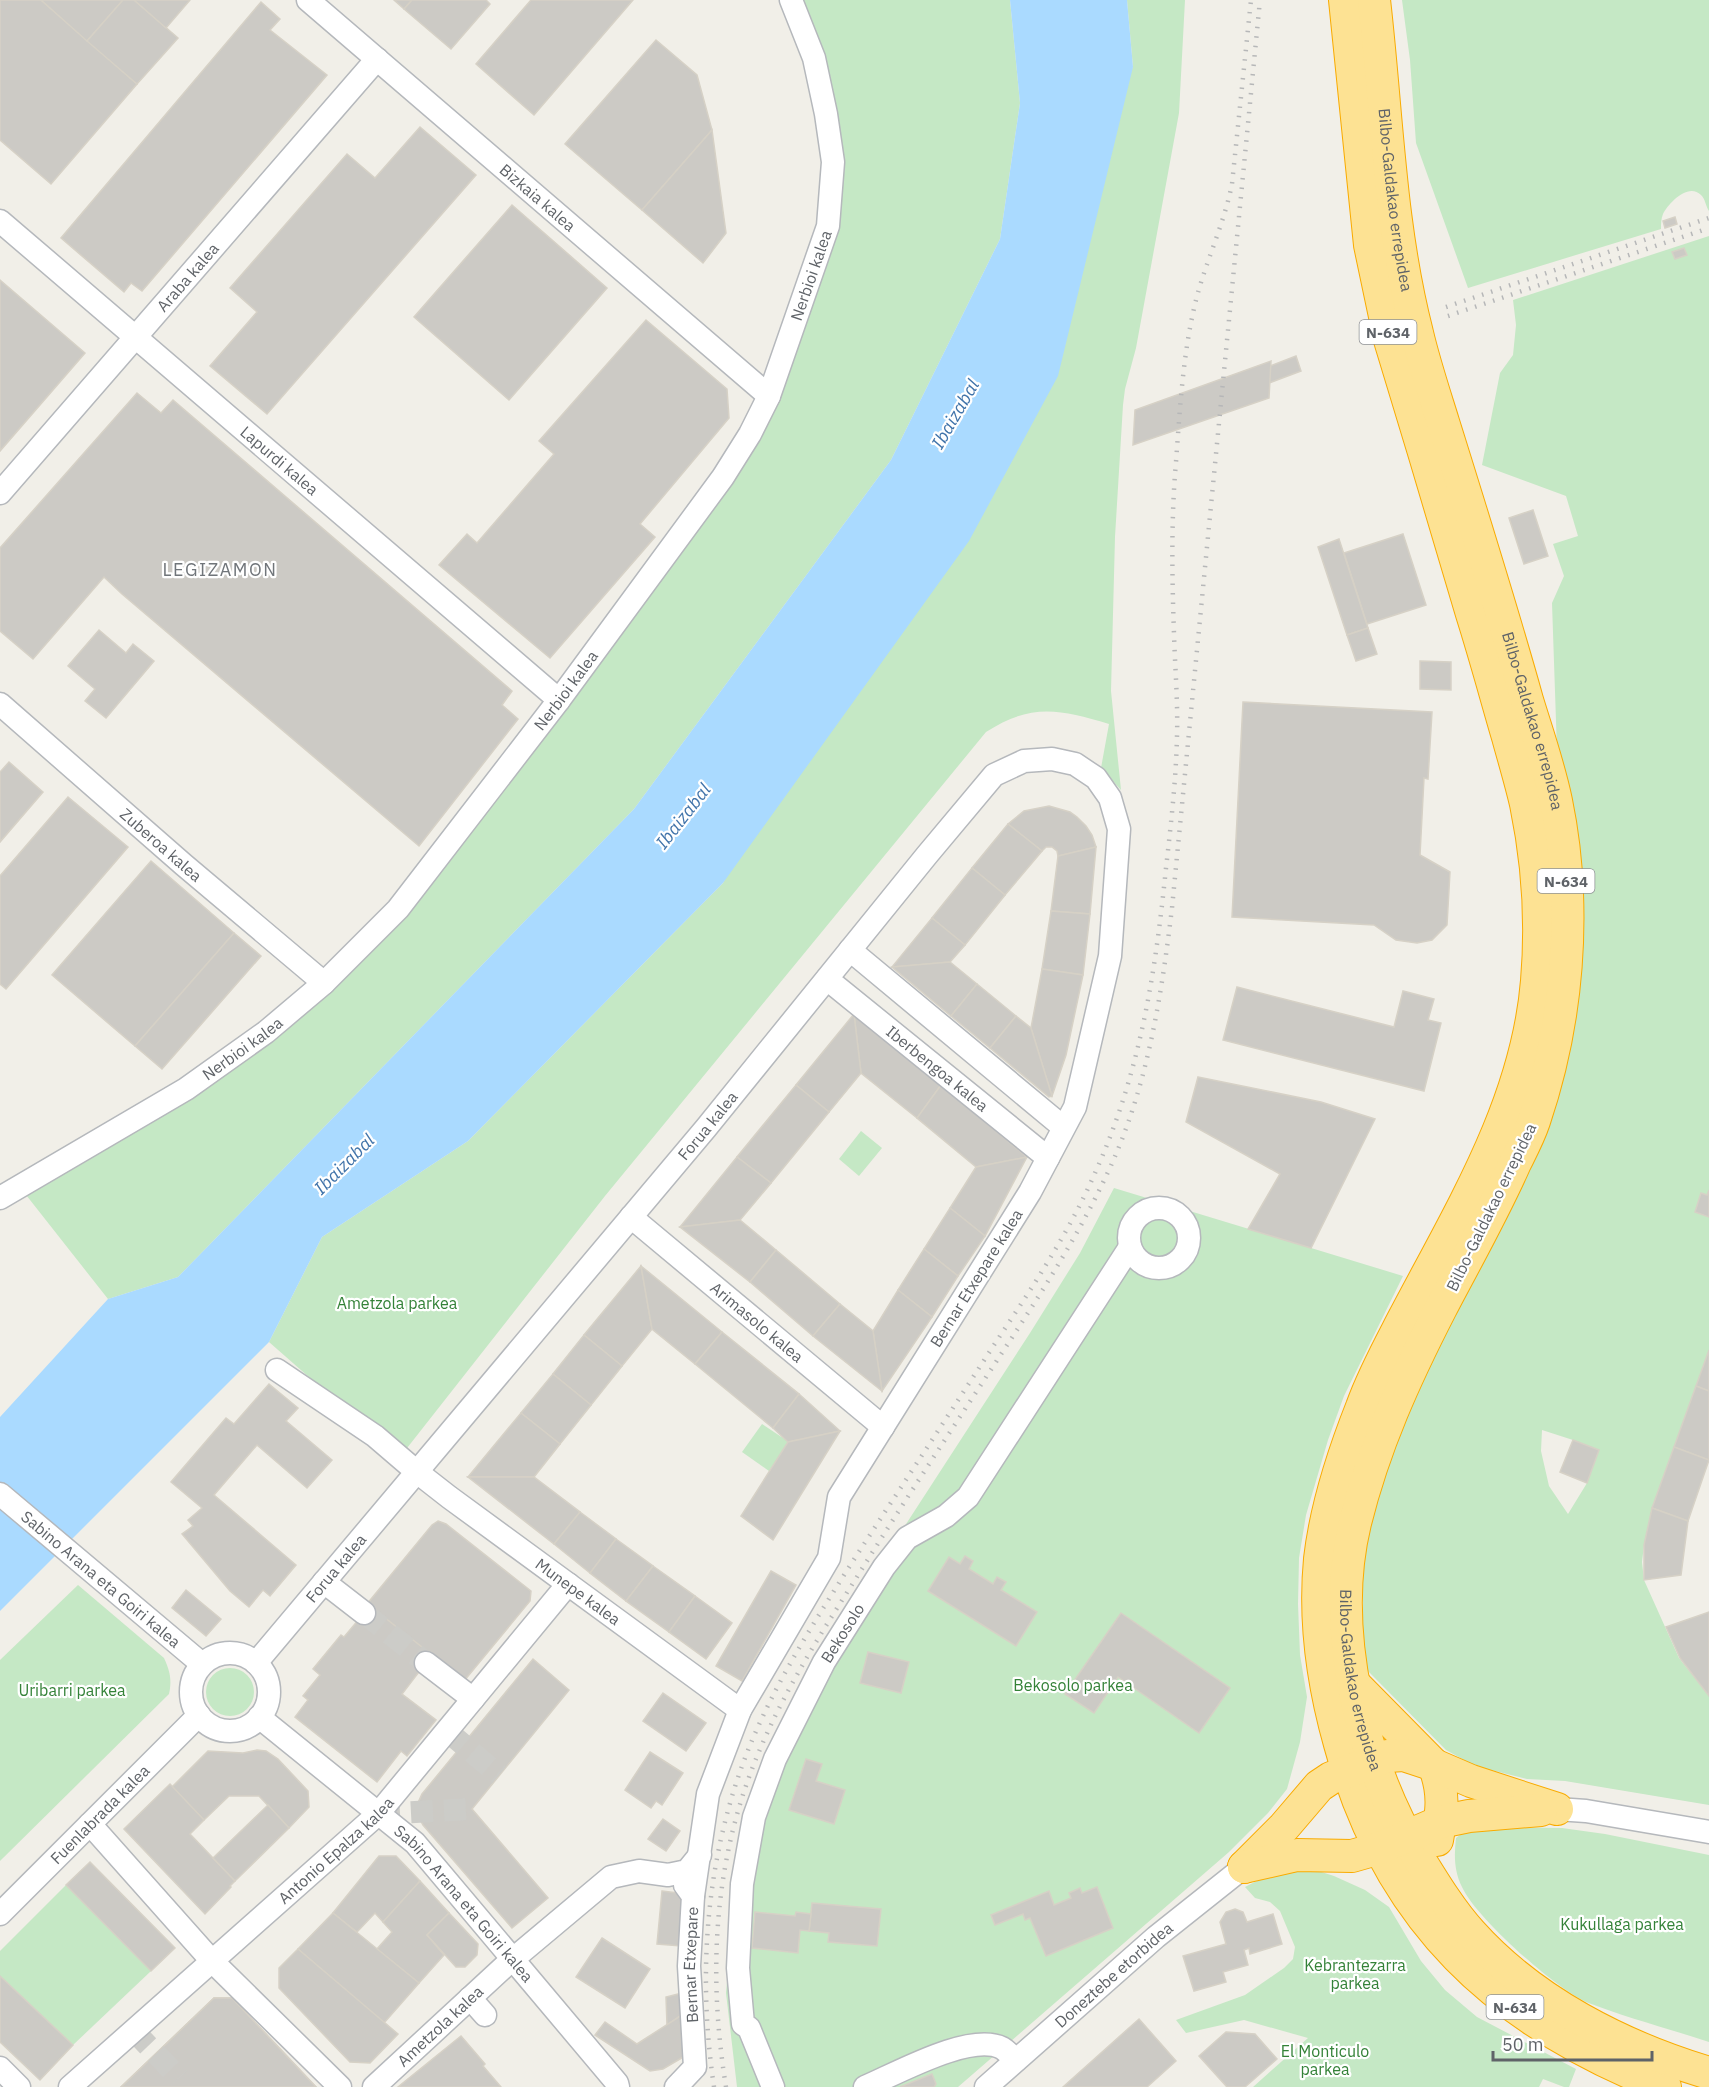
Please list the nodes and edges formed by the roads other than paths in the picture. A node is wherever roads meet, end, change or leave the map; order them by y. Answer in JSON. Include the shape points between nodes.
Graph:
{"nodes":[{"id":1,"x":308,"y":0,"type":"edge"},
{"id":2,"x":791,"y":0,"type":"edge"},
{"id":3,"x":1323,"y":0,"type":"edge"},
{"id":4,"x":1345,"y":0,"type":"edge"},
{"id":5,"x":1374,"y":0,"type":"edge"},
{"id":6,"x":377,"y":59,"type":"junction"},
{"id":7,"x":1364,"y":196,"type":"junction"},
{"id":8,"x":0,"y":221,"type":"edge"},
{"id":9,"x":136,"y":337,"type":"junction"},
{"id":10,"x":769,"y":396,"type":"junction"},
{"id":11,"x":0,"y":494,"type":"edge"},
{"id":12,"x":559,"y":700,"type":"junction"},
{"id":13,"x":0,"y":704,"type":"edge"},
{"id":14,"x":994,"y":775,"type":"joint"},
{"id":15,"x":850,"y":950,"type":"junction"},
{"id":16,"x":827,"y":978,"type":"junction"},
{"id":17,"x":324,"y":983,"type":"junction"},
{"id":18,"x":1063,"y":1127,"type":"junction"},
{"id":19,"x":1048,"y":1158,"type":"junction"},
{"id":20,"x":0,"y":1198,"type":"edge"},
{"id":21,"x":630,"y":1217,"type":"junction"},
{"id":22,"x":1130,"y":1247,"type":"dead end"},
{"id":23,"x":277,"y":1370,"type":"dead end"},
{"id":24,"x":883,"y":1427,"type":"junction"},
{"id":25,"x":417,"y":1472,"type":"junction"},
{"id":26,"x":0,"y":1494,"type":"edge"},
{"id":27,"x":324,"y":1582,"type":"junction"},
{"id":28,"x":568,"y":1584,"type":"junction"},
{"id":29,"x":364,"y":1613,"type":"tunnel mouth"},
{"id":30,"x":256,"y":1663,"type":"junction"},
{"id":31,"x":426,"y":1663,"type":"tunnel mouth"},
{"id":32,"x":202,"y":1664,"type":"junction"},
{"id":33,"x":1341,"y":1690,"type":"junction"},
{"id":34,"x":473,"y":1699,"type":"junction"},
{"id":35,"x":740,"y":1710,"type":"junction"},
{"id":36,"x":199,"y":1715,"type":"junction"},
{"id":37,"x":259,"y":1717,"type":"junction"},
{"id":38,"x":1434,"y":1765,"type":"junction"},
{"id":39,"x":1360,"y":1766,"type":"junction"},
{"id":40,"x":1307,"y":1801,"type":"junction"},
{"id":41,"x":1557,"y":1809,"type":"junction"},
{"id":42,"x":378,"y":1814,"type":"junction"},
{"id":43,"x":1440,"y":1822,"type":"junction"},
{"id":44,"x":90,"y":1824,"type":"junction"},
{"id":45,"x":1709,"y":1832,"type":"edge"},
{"id":46,"x":1393,"y":1843,"type":"junction"},
{"id":47,"x":700,"y":1855,"type":"junction"},
{"id":48,"x":1325,"y":1855,"type":"junction"},
{"id":49,"x":1244,"y":1867,"type":"junction"},
{"id":50,"x":668,"y":1875,"type":"junction"},
{"id":51,"x":1399,"y":1885,"type":"junction"},
{"id":52,"x":693,"y":1896,"type":"junction"},
{"id":53,"x":1447,"y":1902,"type":"junction"},
{"id":54,"x":0,"y":1914,"type":"edge"},
{"id":55,"x":211,"y":1960,"type":"junction"},
{"id":56,"x":510,"y":1962,"type":"junction"},
{"id":57,"x":1016,"y":2060,"type":"junction"},
{"id":58,"x":0,"y":2068,"type":"edge"},
{"id":59,"x":1709,"y":2073,"type":"edge"},
{"id":60,"x":19,"y":2087,"type":"edge"},
{"id":61,"x":70,"y":2087,"type":"edge"},
{"id":62,"x":340,"y":2087,"type":"edge"},
{"id":63,"x":374,"y":2087,"type":"edge"},
{"id":64,"x":618,"y":2087,"type":"edge"},
{"id":65,"x":676,"y":2087,"type":"edge"},
{"id":66,"x":773,"y":2087,"type":"edge"},
{"id":67,"x":865,"y":2087,"type":"edge"},
{"id":68,"x":986,"y":2087,"type":"edge"},
{"id":69,"x":1665,"y":2087,"type":"edge"}],
"edges":[{"from":1,"to":6,"type":"street","name":"Bizkaia kalea"},
{"from":2,"to":10,"type":"street","name":"Nerbioi kalea","via":[[814,58],[833,162],[828,226]]},
{"from":3,"to":7,"type":"highway","via":[[1344,150]]},
{"from":4,"to":7,"type":"highway","name":"Bilbo-Galdakao errepidea","number":"N-634"},
{"from":5,"to":33,"type":"highway","name":"Bilbo-Galdakao errepidea","number":"N-634","via":[[1391,193],[1406,287],[1556,799],[1568,891],[1566,984],[1552,1063],[1533,1126],[1389,1414],[1354,1526],[1347,1604],[1349,1651]]},
{"from":6,"to":9,"type":"street","name":"Araba kalea"},
{"from":6,"to":10,"type":"street","name":"Bizkaia kalea"},
{"from":7,"to":33,"type":"highway","name":"Bilbo-Galdakao errepidea","number":"N-634","via":[[1390,340],[1525,800],[1538,893],[1537,982],[1524,1056],[1506,1116],[1372,1382],[1326,1520],[1320,1560],[1321,1653]]},
{"from":8,"to":9,"type":"street","name":"Lapurdi kalea"},
{"from":9,"to":11,"type":"street","name":"Araba kalea"},
{"from":9,"to":12,"type":"street","name":"Lapurdi kalea"},
{"from":10,"to":12,"type":"street","name":"Nerbioi kalea","via":[[723,477]]},
{"from":12,"to":17,"type":"street","name":"Nerbioi kalea","via":[[398,909]]},
{"from":13,"to":17,"type":"street","name":"Zuberoa kalea"},
{"from":14,"to":15,"type":"street","name":"Forua kalea"},
{"from":14,"to":18,"type":"street","name":"Bernar Etxepare kalea","via":[[1024,761],[1052,759],[1075,764],[1096,778],[1110,798],[1119,829],[1110,956],[1075,1107]]},
{"from":15,"to":16,"type":"street","name":"Forua kalea"},
{"from":15,"to":18,"type":"street"},
{"from":16,"to":19,"type":"street","name":"Iberbengoa kalea"},
{"from":16,"to":21,"type":"street","name":"Forua kalea"},
{"from":17,"to":20,"type":"street","name":"Nerbioi kalea","via":[[266,1032],[186,1089]]},
{"from":18,"to":19,"type":"street","name":"Bernar Etxepare kalea"},
{"from":19,"to":24,"type":"street","name":"Bernar Etxepare kalea"},
{"from":21,"to":24,"type":"street","name":"Arimasolo kalea"},
{"from":21,"to":25,"type":"street","name":"Forua kalea"},
{"from":22,"to":66,"type":"street","name":"Bekosolo","via":[[968,1497],[946,1516],[907,1538],[884,1567],[824,1662],[776,1759],[754,1817],[744,1872],[738,1968],[743,2024]]},
{"from":23,"to":25,"type":"street","via":[[375,1436]]},
{"from":24,"to":35,"type":"street","name":"Bernar Etxepare kalea","via":[[839,1497],[828,1558]]},
{"from":25,"to":27,"type":"street","name":"Forua kalea"},
{"from":25,"to":28,"type":"street","name":"Munepe kalea"},
{"from":26,"to":32,"type":"street","name":"Sabino Arana eta Goiri kalea"},
{"from":27,"to":29,"type":"street"},
{"from":27,"to":30,"type":"street","name":"Forua kalea"},
{"from":28,"to":34,"type":"street","name":"Antonio Epalza kalea"},
{"from":28,"to":35,"type":"street","name":"Munepe kalea"},
{"from":30,"to":32,"type":"street","via":[[246,1656],[223,1653]]},
{"from":30,"to":37,"type":"street","via":[[268,1683],[267,1701]]},
{"from":31,"to":34,"type":"street"},
{"from":32,"to":36,"type":"street","via":[[191,1689],[192,1703]]},
{"from":33,"to":38,"type":"highway"},
{"from":33,"to":39,"type":"highway","name":"Bilbo-Galdakao errepidea","number":"N-634"},
{"from":33,"to":40,"type":"highway"},
{"from":34,"to":42,"type":"street","name":"Antonio Epalza kalea"},
{"from":35,"to":47,"type":"street","name":"Bernar Etxepare kalea","via":[[708,1794]]},
{"from":36,"to":37,"type":"street","via":[[221,1730],[249,1726]]},
{"from":36,"to":44,"type":"street","name":"Fuenlabrada kalea"},
{"from":37,"to":42,"type":"street","name":"Sabino Arana eta Goiri kalea"},
{"from":38,"to":39,"type":"highway","via":[[1404,1755]]},
{"from":38,"to":41,"type":"highway"},
{"from":38,"to":43,"type":"highway","via":[[1443,1795]]},
{"from":39,"to":40,"type":"highway","via":[[1331,1778]]},
{"from":39,"to":46,"type":"highway","name":"Bilbo-Galdakao errepidea","number":"N-634"},
{"from":40,"to":48,"type":"highway","via":[[1306,1829]]},
{"from":40,"to":49,"type":"highway"},
{"from":41,"to":43,"type":"highway"},
{"from":41,"to":45,"type":"street"},
{"from":42,"to":55,"type":"street","name":"Antonio Epalza kalea"},
{"from":42,"to":56,"type":"street","name":"Sabino Arana eta Goiri kalea","via":[[415,1843]]},
{"from":43,"to":46,"type":"highway"},
{"from":43,"to":53,"type":"highway","via":[[1436,1864]]},
{"from":44,"to":54,"type":"street","name":"Fuenlabrada kalea"},
{"from":44,"to":55,"type":"street"},
{"from":46,"to":48,"type":"highway","via":[[1352,1856]]},
{"from":46,"to":51,"type":"highway","name":"Bilbo-Galdakao errepidea","number":"N-634"},
{"from":46,"to":53,"type":"highway","name":"Bilbo-Galdakao errepidea","number":"N-634"},
{"from":47,"to":50,"type":"street","via":[[687,1872]]},
{"from":47,"to":52,"type":"street","name":"Bernar Etxepare kalea"},
{"from":48,"to":49,"type":"highway","via":[[1298,1855]]},
{"from":48,"to":51,"type":"highway"},
{"from":49,"to":57,"type":"street","name":"Doneztebe etorbidea","via":[[1156,1937]]},
{"from":50,"to":52,"type":"street","name":"Bernar Etxepare","via":[[688,1887]]},
{"from":50,"to":56,"type":"street","name":"Ametzola kalea","via":[[639,1872],[611,1877]]},
{"from":51,"to":69,"type":"highway","name":"Bilbo-Galdakao errepidea","number":"N-634","via":[[1452,1952],[1498,1994],[1560,2038]]},
{"from":52,"to":65,"type":"street","name":"Bernar Etxepare","via":[[689,1966],[695,2067]]},
{"from":53,"to":59,"type":"highway","name":"Bilbo-Galdakao errepidea","number":"N-634","via":[[1471,1934],[1510,1970],[1574,2014],[1638,2048]]},
{"from":55,"to":61,"type":"street","name":"Antonio Epalza kalea"},
{"from":55,"to":62,"type":"street"},
{"from":56,"to":63,"type":"street","name":"Ametzola kalea","via":[[478,2006]]},
{"from":56,"to":64,"type":"street","name":"Sabino Arana eta Goiri kalea"},
{"from":57,"to":67,"type":"street","via":[[1002,2048],[984,2044],[959,2047]]},
{"from":57,"to":68,"type":"street","name":"Doneztebe etorbidea"},
{"from":58,"to":60,"type":"street"}]}
